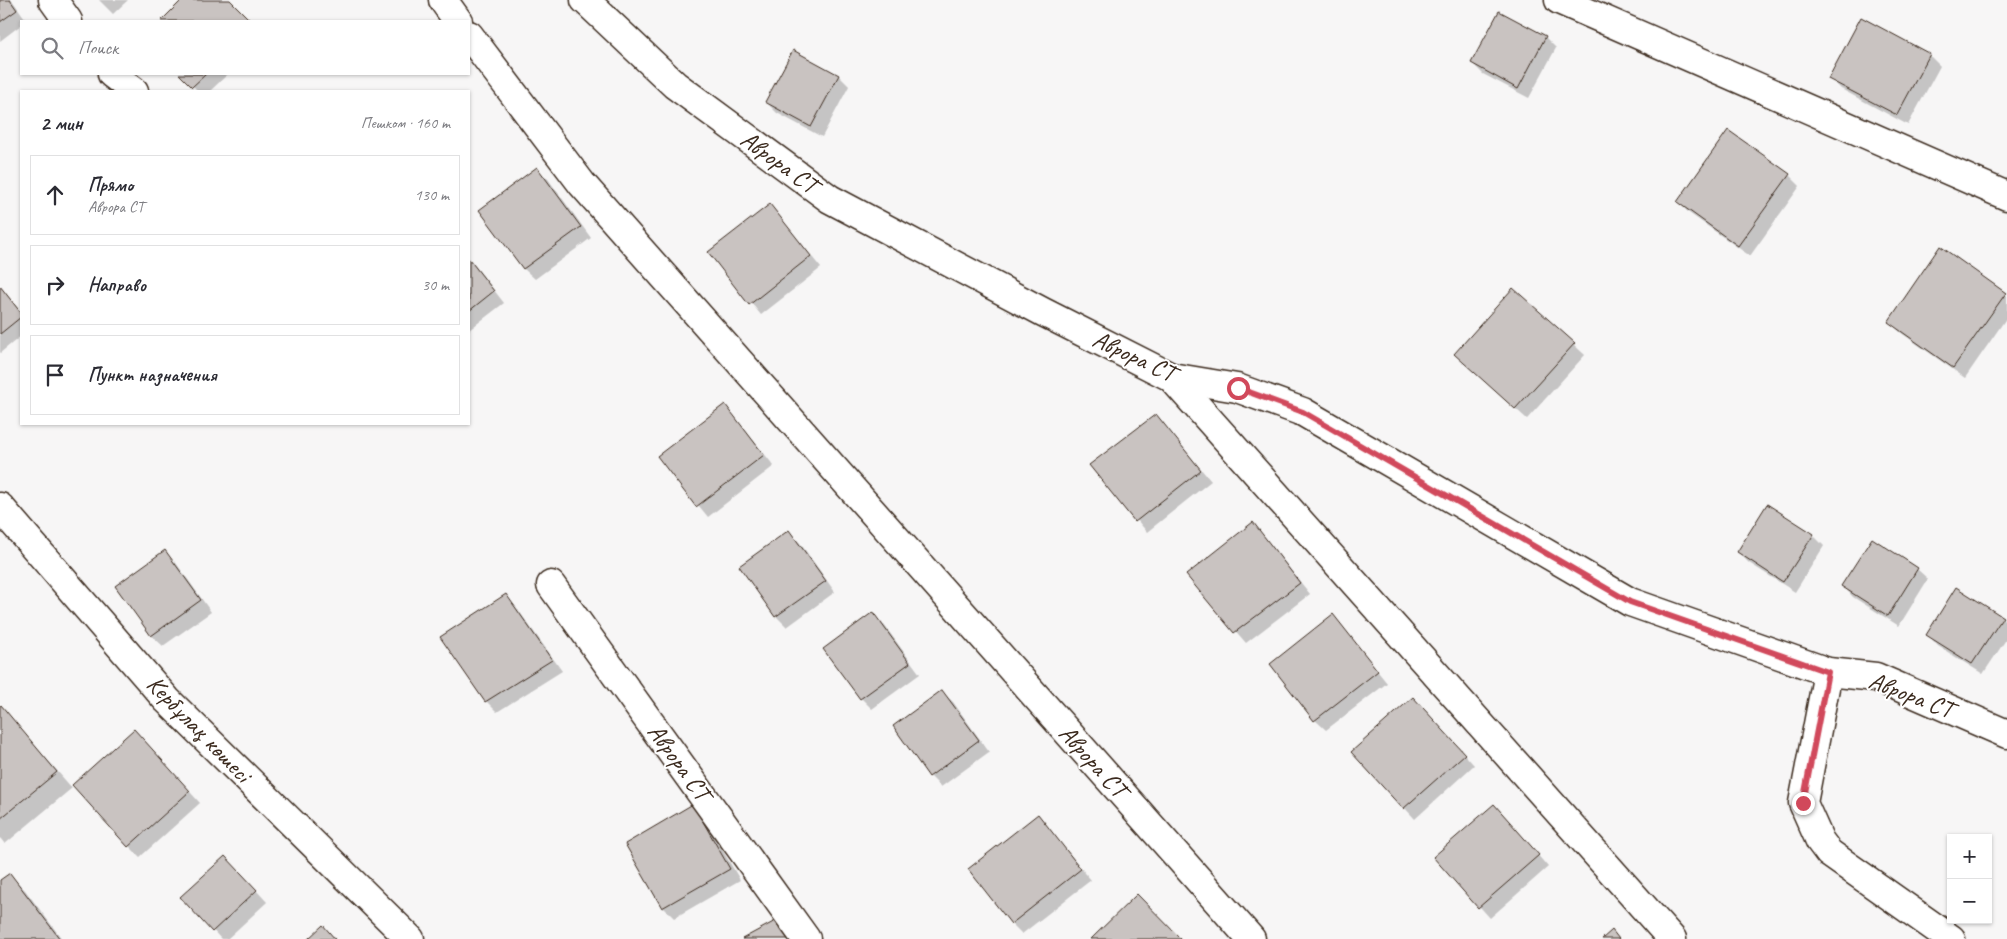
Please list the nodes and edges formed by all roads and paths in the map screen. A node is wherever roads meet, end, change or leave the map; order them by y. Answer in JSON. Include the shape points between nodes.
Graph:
{"nodes":[{"id":1,"x":53,"y":0,"type":"edge"},
{"id":2,"x":443,"y":0,"type":"edge"},
{"id":3,"x":585,"y":0,"type":"edge"},
{"id":4,"x":1559,"y":0,"type":"edge"},
{"id":5,"x":67,"y":20,"type":"edge"},
{"id":6,"x":457,"y":20,"type":"edge"},
{"id":7,"x":470,"y":37,"type":"edge"},
{"id":8,"x":113,"y":75,"type":"edge"},
{"id":9,"x":133,"y":90,"type":"edge"},
{"id":10,"x":2007,"y":196,"type":"edge"},
{"id":11,"x":1171,"y":377,"type":"junction"},
{"id":12,"x":0,"y":507,"type":"edge"},
{"id":13,"x":552,"y":585,"type":"dead end"},
{"id":14,"x":1828,"y":672,"type":"junction"},
{"id":15,"x":2007,"y":734,"type":"edge"},
{"id":16,"x":410,"y":939,"type":"edge"},
{"id":17,"x":806,"y":939,"type":"edge"},
{"id":18,"x":1250,"y":939,"type":"edge"},
{"id":19,"x":1672,"y":939,"type":"edge"},
{"id":20,"x":1951,"y":939,"type":"edge"}],
"edges":[{"from":1,"to":5,"type":"street"},
{"from":2,"to":6,"type":"street"},
{"from":3,"to":11,"type":"street","name":"Аврора СТ","via":[[675,85],[830,199]]},
{"from":4,"to":10,"type":"street"},
{"from":7,"to":18,"type":"street","name":"Аврора СТ","via":[[582,184]]},
{"from":8,"to":9,"type":"street"},
{"from":11,"to":14,"type":"street","name":"Аврора СТ","via":[[1238,388],[1303,412],[1630,602]]},
{"from":11,"to":19,"type":"street"},
{"from":12,"to":16,"type":"street","name":"Кербұлақ көшесі","via":[[166,700]]},
{"from":13,"to":17,"type":"street","name":"Аврора СТ"},
{"from":14,"to":15,"type":"street","name":"Аврора СТ","via":[[1876,677]]},
{"from":14,"to":20,"type":"street","via":[[1803,803],[1820,841],[1829,853]]}]}
